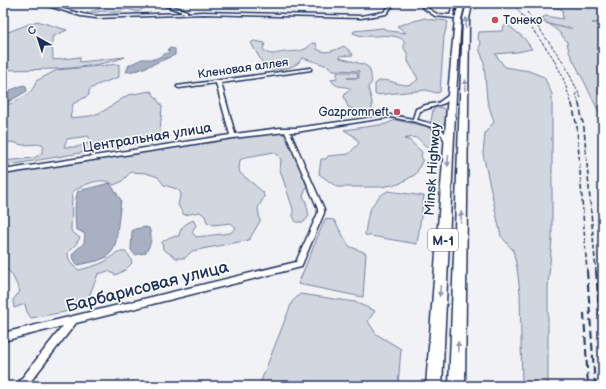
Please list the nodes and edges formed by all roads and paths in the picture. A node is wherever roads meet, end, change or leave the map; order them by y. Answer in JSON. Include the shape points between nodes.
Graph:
{"nodes":[{"id":1,"x":39,"y":3,"type":"edge"},
{"id":2,"x":159,"y":3,"type":"edge"},
{"id":3,"x":394,"y":3,"type":"edge"},
{"id":4,"x":455,"y":3,"type":"edge"},
{"id":5,"x":462,"y":3,"type":"edge"},
{"id":6,"x":469,"y":3,"type":"edge"},
{"id":7,"x":423,"y":6,"type":"dead end"},
{"id":8,"x":175,"y":9,"type":"junction"},
{"id":9,"x":189,"y":13,"type":"junction"},
{"id":10,"x":170,"y":14,"type":"junction"},
{"id":11,"x":452,"y":16,"type":"junction"},
{"id":12,"x":458,"y":19,"type":"junction"},
{"id":13,"x":310,"y":69,"type":"dead end"},
{"id":14,"x":218,"y":82,"type":"junction"},
{"id":15,"x":179,"y":87,"type":"dead end"},
{"id":16,"x":452,"y":94,"type":"junction"},
{"id":17,"x":415,"y":120,"type":"junction"},
{"id":18,"x":287,"y":130,"type":"junction"},
{"id":19,"x":233,"y":136,"type":"junction"},
{"id":20,"x":449,"y":144,"type":"junction"},
{"id":21,"x":3,"y":172,"type":"edge"},
{"id":22,"x":73,"y":320,"type":"junction"},
{"id":23,"x":3,"y":337,"type":"edge"},
{"id":24,"x":21,"y":386,"type":"edge"},
{"id":25,"x":434,"y":386,"type":"edge"},
{"id":26,"x":457,"y":386,"type":"edge"}],
"edges":[{"from":1,"to":10,"type":"street","via":[[96,18]]},
{"from":2,"to":8,"type":"street"},
{"from":3,"to":9,"type":"street","via":[[385,13],[361,17]]},
{"from":4,"to":11,"type":"street"},
{"from":5,"to":12,"type":"highway","name":"Minsk Highway","number":"М-1"},
{"from":26,"to":6,"type":"highway","name":"Minsk Highway","number":"М-1","one_way":true,"via":[[466,25]]},
{"from":7,"to":11,"type":"street","via":[[438,16]]},
{"from":8,"to":9,"type":"street"},
{"from":8,"to":10,"type":"street"},
{"from":9,"to":10,"type":"street"},
{"from":11,"to":12,"type":"street"},
{"from":12,"to":16,"type":"highway","name":"Minsk Highway","number":"М-1"},
{"from":13,"to":14,"type":"street","name":"Кленовая аллея"},
{"from":14,"to":15,"type":"street","name":"Кленовая аллея"},
{"from":14,"to":19,"type":"street"},
{"from":16,"to":17,"type":"street","via":[[442,104],[418,110]]},
{"from":16,"to":20,"type":"highway","name":"Minsk Highway","number":"М-1"},
{"from":17,"to":18,"type":"street","name":"Центральная улица","via":[[386,116]]},
{"from":17,"to":20,"type":"street","name":"Центральная улица","via":[[438,129],[445,135]]},
{"from":18,"to":19,"type":"street","name":"Центральная улица"},
{"from":18,"to":22,"type":"street","name":"Барбарисовая улица","via":[[321,208],[298,265]]},
{"from":19,"to":21,"type":"street","name":"Центральная улица"},
{"from":20,"to":25,"type":"highway","name":"Minsk Highway","number":"М-1","one_way":true},
{"from":22,"to":23,"type":"street","name":"Барбарисовая улица"},
{"from":22,"to":24,"type":"street"}]}
